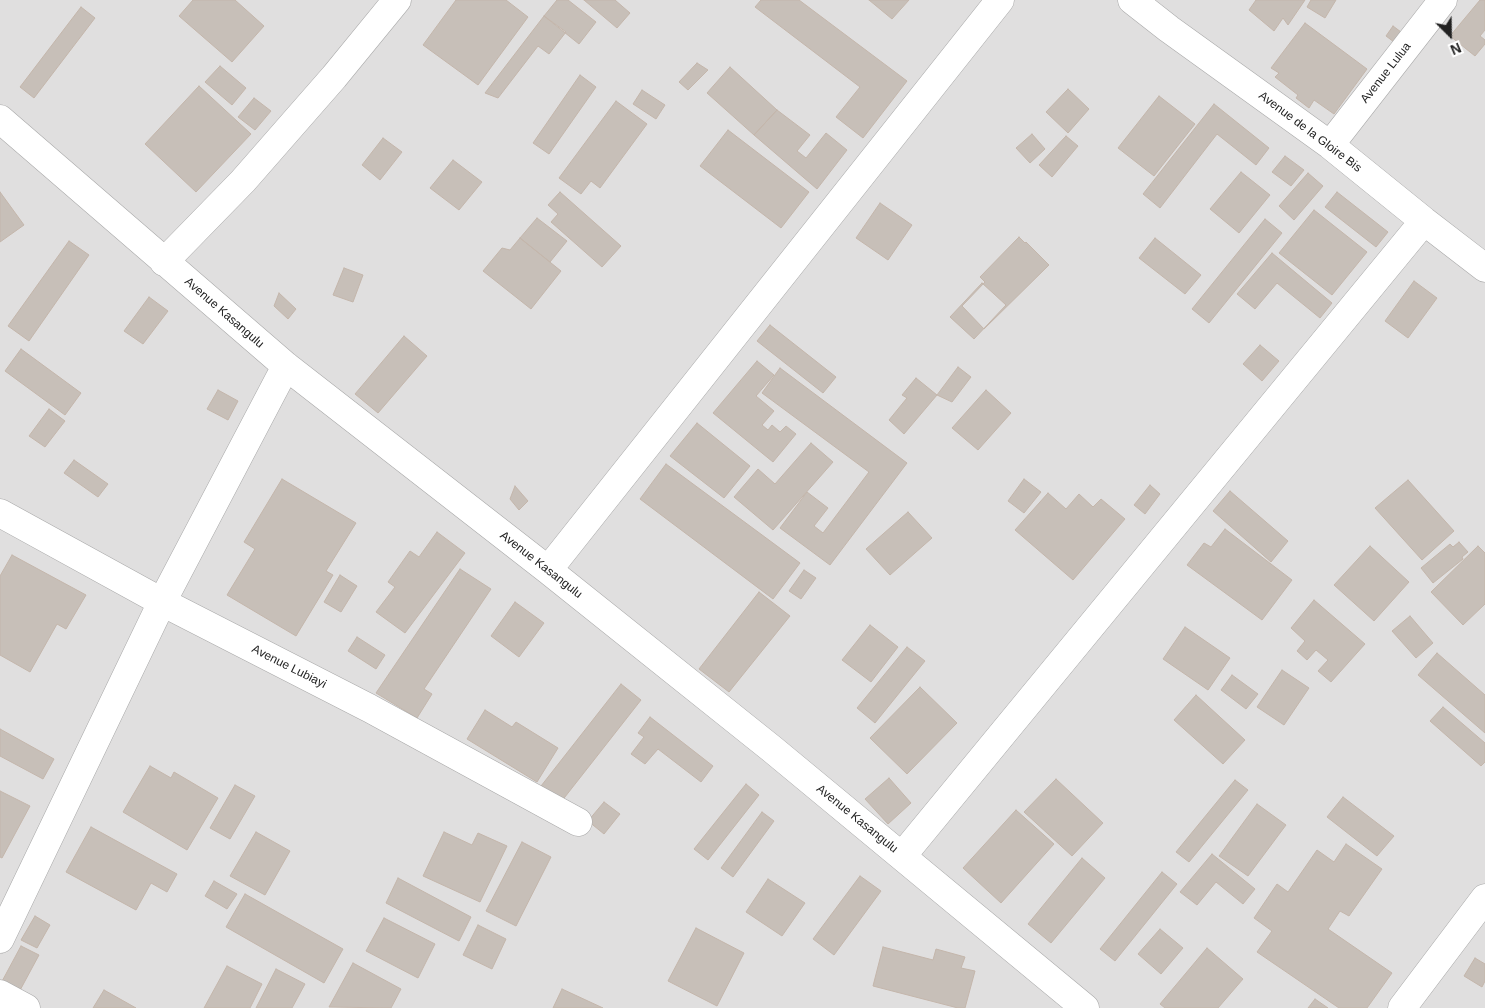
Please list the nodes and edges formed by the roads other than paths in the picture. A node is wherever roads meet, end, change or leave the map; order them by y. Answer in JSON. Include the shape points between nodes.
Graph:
{"nodes":[{"id":1,"x":397,"y":0,"type":"edge"},
{"id":2,"x":1000,"y":0,"type":"edge"},
{"id":3,"x":1132,"y":0,"type":"edge"},
{"id":4,"x":1443,"y":0,"type":"edge"},
{"id":5,"x":0,"y":118,"type":"edge"},
{"id":6,"x":1330,"y":145,"type":"junction"},
{"id":7,"x":1424,"y":221,"type":"junction"},
{"id":8,"x":164,"y":262,"type":"junction"},
{"id":9,"x":1485,"y":268,"type":"edge"},
{"id":10,"x":286,"y":366,"type":"junction"},
{"id":11,"x":0,"y":513,"type":"edge"},
{"id":12,"x":548,"y":570,"type":"junction"},
{"id":13,"x":162,"y":602,"type":"junction"},
{"id":14,"x":578,"y":822,"type":"dead end"},
{"id":15,"x":902,"y":856,"type":"junction"},
{"id":16,"x":1485,"y":898,"type":"edge"},
{"id":17,"x":0,"y":940,"type":"edge"},
{"id":18,"x":0,"y":994,"type":"edge"},
{"id":19,"x":26,"y":1008,"type":"edge"},
{"id":20,"x":1085,"y":1008,"type":"edge"},
{"id":21,"x":1402,"y":1008,"type":"edge"}],
"edges":[{"from":1,"to":8,"type":"street","via":[[256,166]]},
{"from":2,"to":12,"type":"street"},
{"from":3,"to":6,"type":"street","name":"Avenue de la Gloire Bis"},
{"from":4,"to":6,"type":"street","name":"Avenue Lulua"},
{"from":5,"to":8,"type":"street","name":"Avenue Kasangulu"},
{"from":6,"to":7,"type":"street","name":"Avenue de la Gloire Bis"},
{"from":7,"to":9,"type":"street","name":"Avenue de la Gloire Bis"},
{"from":7,"to":15,"type":"street"},
{"from":8,"to":10,"type":"street","name":"Avenue Kasangulu"},
{"from":10,"to":12,"type":"street","name":"Avenue Kasangulu"},
{"from":10,"to":13,"type":"street"},
{"from":11,"to":13,"type":"street","name":"Avenue Lubiayi"},
{"from":12,"to":15,"type":"street","name":"Avenue Kasangulu"},
{"from":13,"to":14,"type":"street","name":"Avenue Lubiayi","via":[[370,708]]},
{"from":13,"to":17,"type":"street"},
{"from":15,"to":20,"type":"street","name":"Avenue Kasangulu"},
{"from":16,"to":21,"type":"street"},
{"from":18,"to":19,"type":"street"}]}
